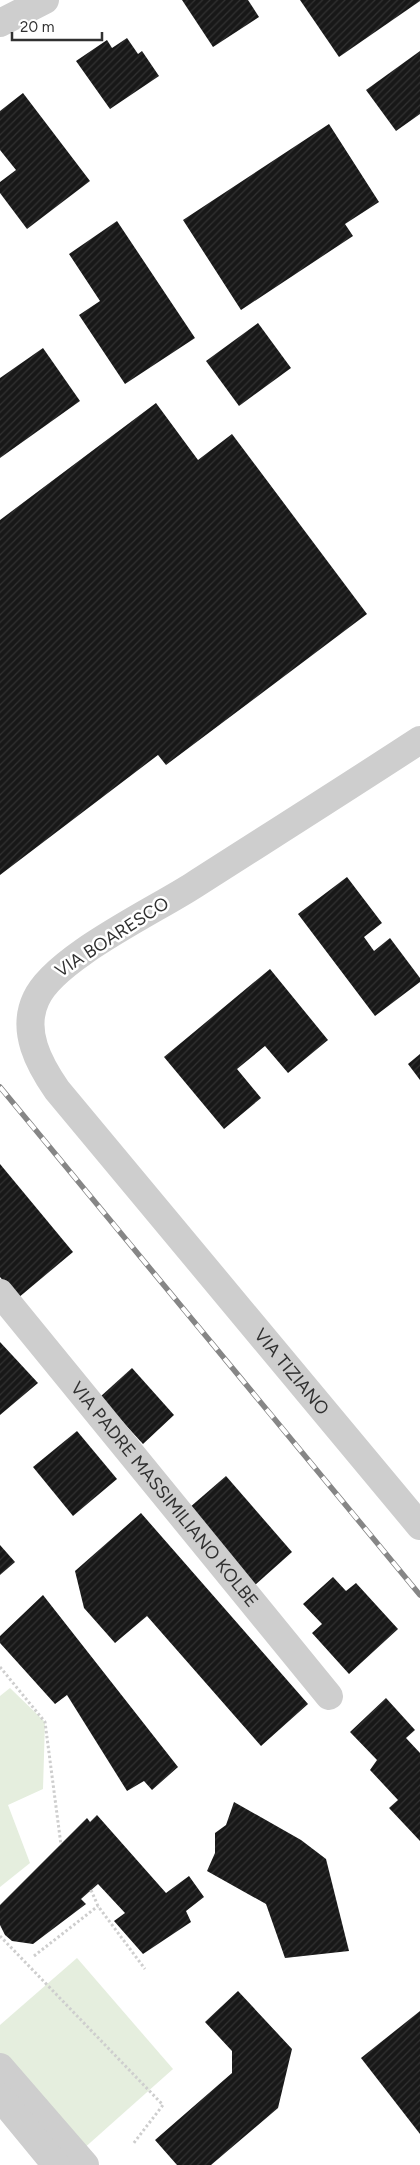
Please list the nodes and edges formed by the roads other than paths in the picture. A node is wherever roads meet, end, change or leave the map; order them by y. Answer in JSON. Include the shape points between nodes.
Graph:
{"nodes":[{"id":1,"x":45,"y":0,"type":"edge"},
{"id":2,"x":0,"y":23,"type":"edge"},
{"id":3,"x":420,"y":740,"type":"edge"},
{"id":4,"x":164,"y":1219,"type":"joint"},
{"id":5,"x":0,"y":1293,"type":"edge"},
{"id":6,"x":420,"y":1526,"type":"edge"},
{"id":7,"x":329,"y":1696,"type":"dead end"},
{"id":8,"x":0,"y":2067,"type":"edge"},
{"id":9,"x":0,"y":2097,"type":"edge"},
{"id":10,"x":56,"y":2165,"type":"edge"},
{"id":11,"x":86,"y":2165,"type":"edge"}],
"edges":[{"from":1,"to":2,"type":"street"},
{"from":3,"to":4,"type":"street","name":"VIA BOARESCO","via":[[73,959],[46,983],[36,998],[31,1015],[31,1033],[46,1074]]},
{"from":4,"to":6,"type":"street","name":"VIA TIZIANO"},
{"from":5,"to":7,"type":"street","name":"VIA PADRE MASSIMILIANO KOLBE"},
{"from":8,"to":11,"type":"street"},
{"from":9,"to":10,"type":"street"}]}
